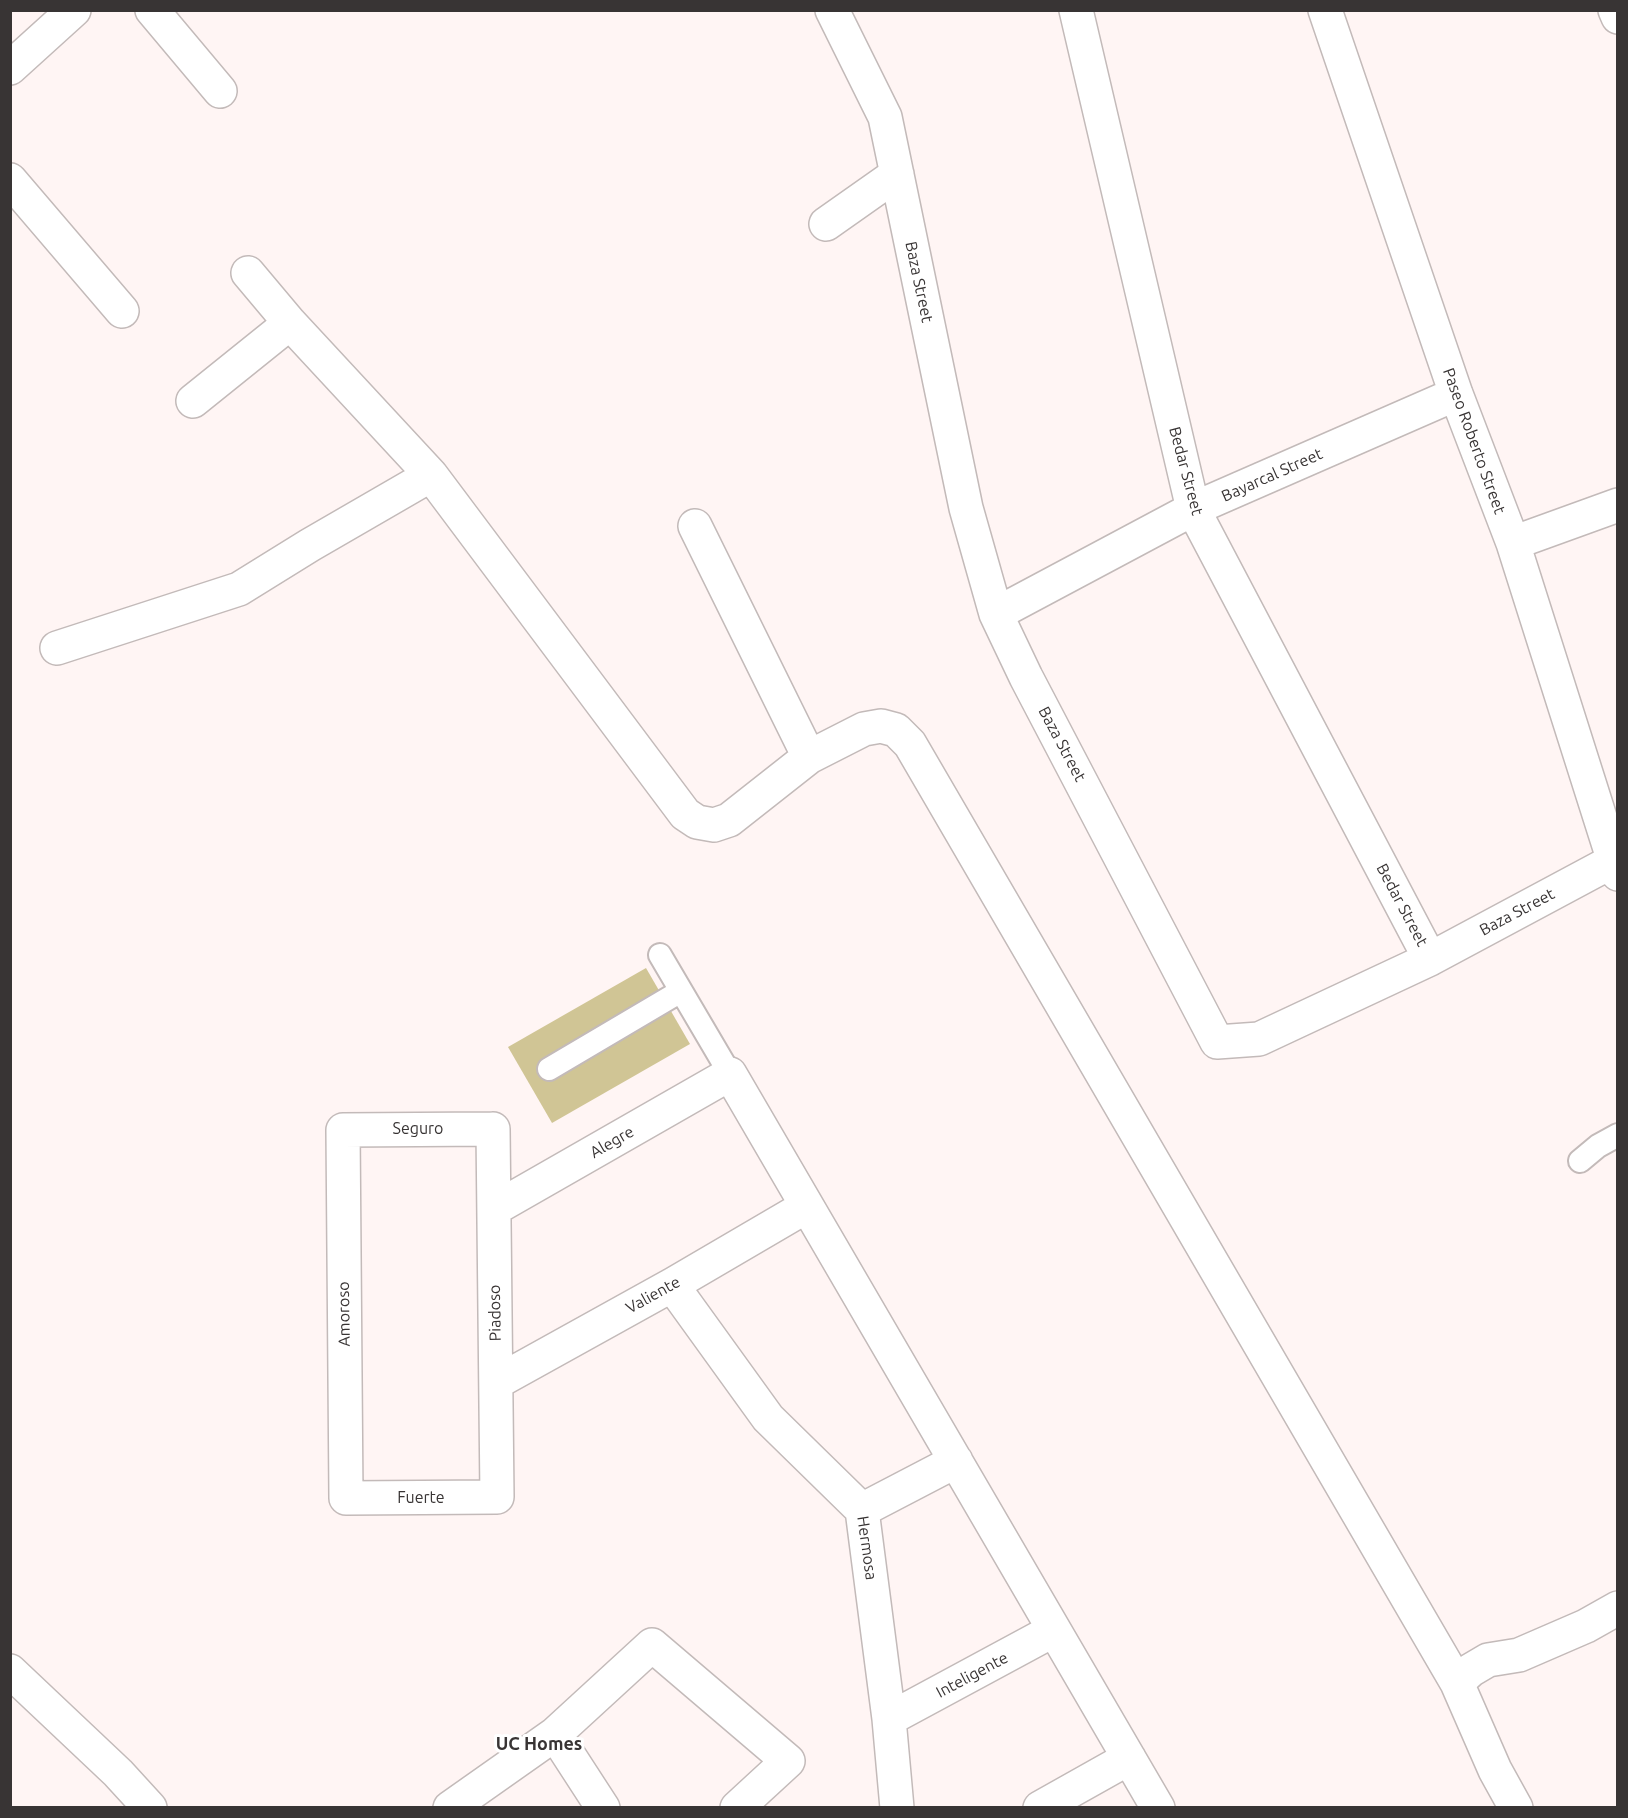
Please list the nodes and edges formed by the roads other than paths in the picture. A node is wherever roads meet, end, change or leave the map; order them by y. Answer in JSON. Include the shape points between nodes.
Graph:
{"nodes":[{"id":1,"x":74,"y":10,"type":"edge"},
{"id":2,"x":152,"y":10,"type":"edge"},
{"id":3,"x":832,"y":10,"type":"edge"},
{"id":4,"x":1076,"y":10,"type":"edge"},
{"id":5,"x":1325,"y":10,"type":"edge"},
{"id":6,"x":1615,"y":10,"type":"edge"},
{"id":7,"x":1617,"y":17,"type":"edge"},
{"id":8,"x":10,"y":68,"type":"edge"},
{"id":9,"x":220,"y":91,"type":"dead end"},
{"id":10,"x":897,"y":174,"type":"junction"},
{"id":11,"x":10,"y":180,"type":"edge"},
{"id":12,"x":826,"y":224,"type":"dead end"},
{"id":13,"x":248,"y":273,"type":"dead end"},
{"id":14,"x":122,"y":311,"type":"dead end"},
{"id":15,"x":290,"y":323,"type":"junction"},
{"id":16,"x":1456,"y":394,"type":"junction"},
{"id":17,"x":193,"y":401,"type":"dead end"},
{"id":18,"x":430,"y":475,"type":"junction"},
{"id":19,"x":1617,"y":505,"type":"edge"},
{"id":20,"x":1193,"y":509,"type":"junction"},
{"id":21,"x":695,"y":526,"type":"dead end"},
{"id":22,"x":1513,"y":543,"type":"junction"},
{"id":23,"x":996,"y":614,"type":"junction"},
{"id":24,"x":57,"y":648,"type":"dead end"},
{"id":25,"x":809,"y":757,"type":"junction"},
{"id":26,"x":1615,"y":867,"type":"edge"},
{"id":27,"x":660,"y":955,"type":"dead end"},
{"id":28,"x":1430,"y":958,"type":"junction"},
{"id":29,"x":681,"y":991,"type":"junction"},
{"id":30,"x":549,"y":1069,"type":"dead end"},
{"id":31,"x":730,"y":1074,"type":"junction"},
{"id":32,"x":493,"y":1129,"type":"joint"},
{"id":33,"x":343,"y":1130,"type":"joint"},
{"id":34,"x":1617,"y":1136,"type":"edge"},
{"id":35,"x":1580,"y":1161,"type":"dead end"},
{"id":36,"x":807,"y":1206,"type":"junction"},
{"id":37,"x":494,"y":1209,"type":"junction"},
{"id":38,"x":672,"y":1285,"type":"junction"},
{"id":39,"x":497,"y":1382,"type":"junction"},
{"id":40,"x":956,"y":1461,"type":"junction"},
{"id":41,"x":497,"y":1497,"type":"joint"},
{"id":42,"x":346,"y":1498,"type":"joint"},
{"id":43,"x":862,"y":1510,"type":"junction"},
{"id":44,"x":1617,"y":1608,"type":"edge"},
{"id":45,"x":1054,"y":1630,"type":"junction"},
{"id":46,"x":10,"y":1671,"type":"edge"},
{"id":47,"x":1457,"y":1683,"type":"junction"},
{"id":48,"x":890,"y":1719,"type":"junction"},
{"id":49,"x":555,"y":1734,"type":"junction"},
{"id":50,"x":1129,"y":1758,"type":"junction"},
{"id":51,"x":150,"y":1808,"type":"edge"},
{"id":52,"x":450,"y":1808,"type":"edge"},
{"id":53,"x":603,"y":1808,"type":"edge"},
{"id":54,"x":737,"y":1808,"type":"edge"},
{"id":55,"x":897,"y":1808,"type":"edge"},
{"id":56,"x":1040,"y":1808,"type":"edge"},
{"id":57,"x":1158,"y":1808,"type":"edge"},
{"id":58,"x":1516,"y":1808,"type":"edge"}],
"edges":[{"from":1,"to":8,"type":"street"},
{"from":2,"to":9,"type":"street"},
{"from":3,"to":10,"type":"street","name":"Baza Street","via":[[885,117]]},
{"from":4,"to":20,"type":"street","name":"Bedar Street"},
{"from":5,"to":16,"type":"street","name":"Paseo Roberto Street"},
{"from":6,"to":7,"type":"street"},
{"from":10,"to":12,"type":"street"},
{"from":10,"to":23,"type":"street","name":"Baza Street","via":[[966,508]]},
{"from":11,"to":14,"type":"street"},
{"from":13,"to":15,"type":"street"},
{"from":15,"to":17,"type":"street"},
{"from":15,"to":18,"type":"street"},
{"from":16,"to":20,"type":"street","name":"Bayarcal Street"},
{"from":16,"to":22,"type":"street","name":"Paseo Roberto Street"},
{"from":18,"to":24,"type":"street","via":[[239,589]]},
{"from":18,"to":25,"type":"street","via":[[685,814],[714,825],[729,820]]},
{"from":19,"to":22,"type":"street"},
{"from":20,"to":23,"type":"street","name":"Bayarcal Street"},
{"from":20,"to":28,"type":"street","name":"Bedar Street"},
{"from":21,"to":25,"type":"street"},
{"from":22,"to":26,"type":"street","name":"Paseo Roberto Street"},
{"from":23,"to":28,"type":"street","name":"Baza Street","via":[[1217,1042],[1259,1040]]},
{"from":25,"to":47,"type":"street","via":[[864,729],[881,726],[896,730],[910,744]]},
{"from":26,"to":28,"type":"street","name":"Baza Street"},
{"from":27,"to":29,"type":"lane"},
{"from":29,"to":30,"type":"lane"},
{"from":29,"to":31,"type":"lane"},
{"from":31,"to":36,"type":"street"},
{"from":31,"to":37,"type":"street","name":"Alegre"},
{"from":32,"to":33,"type":"street","name":"Seguro"},
{"from":32,"to":37,"type":"street","name":"Piadoso"},
{"from":33,"to":42,"type":"street","name":"Amoroso"},
{"from":34,"to":35,"type":"lane"},
{"from":36,"to":38,"type":"street","name":"Valiente"},
{"from":36,"to":40,"type":"street"},
{"from":37,"to":39,"type":"street","name":"Piadoso"},
{"from":38,"to":39,"type":"street","name":"Valiente"},
{"from":38,"to":43,"type":"street","name":"Hermosa","via":[[768,1418]]},
{"from":39,"to":41,"type":"street","name":"Piadoso"},
{"from":40,"to":43,"type":"street"},
{"from":40,"to":45,"type":"street"},
{"from":41,"to":42,"type":"street","name":"Fuerte"},
{"from":43,"to":48,"type":"street","name":"Hermosa"},
{"from":44,"to":47,"type":"street","via":[[1586,1626],[1519,1654],[1488,1660]]},
{"from":45,"to":48,"type":"street","name":"Inteligente"},
{"from":45,"to":50,"type":"street"},
{"from":46,"to":51,"type":"street"},
{"from":47,"to":58,"type":"street"},
{"from":48,"to":55,"type":"street","name":"Hermosa"},
{"from":49,"to":52,"type":"street"},
{"from":49,"to":53,"type":"street"},
{"from":49,"to":54,"type":"street","via":[[652,1645],[788,1761]]},
{"from":50,"to":56,"type":"street"},
{"from":50,"to":57,"type":"street"}]}
